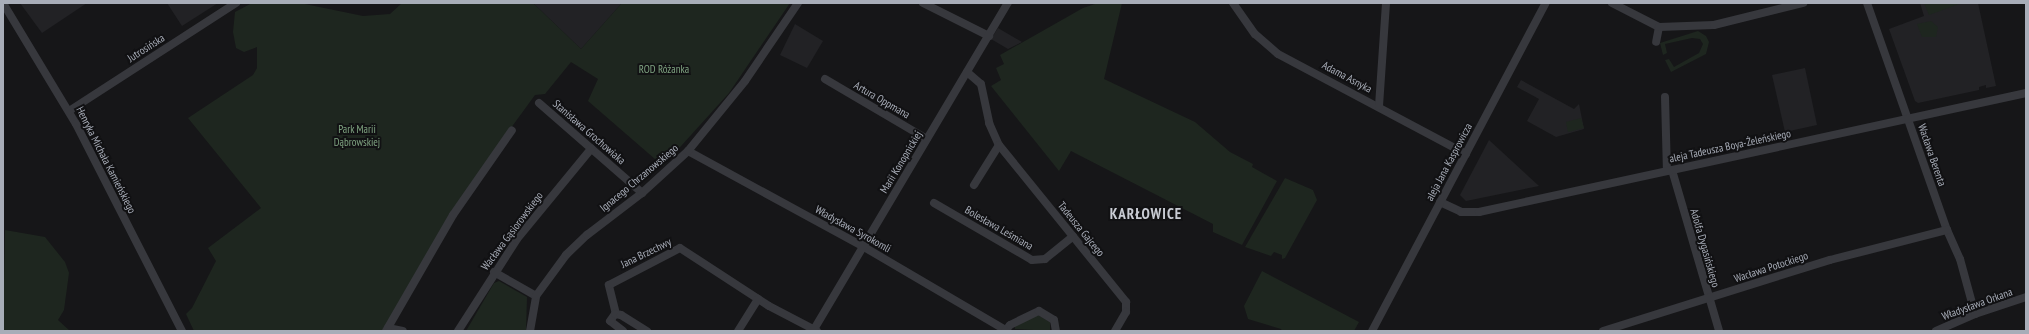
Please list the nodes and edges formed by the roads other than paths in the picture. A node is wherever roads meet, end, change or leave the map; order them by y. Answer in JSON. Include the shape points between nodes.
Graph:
{"nodes":[{"id":1,"x":3,"y":3,"type":"edge"},
{"id":2,"x":236,"y":3,"type":"edge"},
{"id":3,"x":798,"y":3,"type":"edge"},
{"id":4,"x":923,"y":3,"type":"edge"},
{"id":5,"x":1008,"y":3,"type":"edge"},
{"id":6,"x":1233,"y":3,"type":"edge"},
{"id":7,"x":1386,"y":3,"type":"edge"},
{"id":8,"x":1546,"y":3,"type":"edge"},
{"id":9,"x":1612,"y":3,"type":"edge"},
{"id":10,"x":1803,"y":3,"type":"edge"},
{"id":11,"x":1867,"y":3,"type":"edge"},
{"id":12,"x":1659,"y":27,"type":"junction"},
{"id":13,"x":988,"y":36,"type":"junction"},
{"id":14,"x":1656,"y":42,"type":"dead end"},
{"id":15,"x":967,"y":72,"type":"junction"},
{"id":16,"x":825,"y":79,"type":"dead end"},
{"id":17,"x":2026,"y":93,"type":"edge"},
{"id":18,"x":1666,"y":97,"type":"dead end"},
{"id":19,"x":539,"y":103,"type":"dead end"},
{"id":20,"x":1379,"y":106,"type":"junction"},
{"id":21,"x":69,"y":112,"type":"junction"},
{"id":22,"x":1908,"y":119,"type":"junction"},
{"id":23,"x":512,"y":130,"type":"dead end"},
{"id":24,"x":927,"y":139,"type":"junction"},
{"id":25,"x":999,"y":145,"type":"junction"},
{"id":26,"x":591,"y":149,"type":"junction"},
{"id":27,"x":688,"y":151,"type":"junction"},
{"id":28,"x":1466,"y":154,"type":"junction"},
{"id":29,"x":1670,"y":171,"type":"junction"},
{"id":30,"x":974,"y":185,"type":"dead end"},
{"id":31,"x":642,"y":193,"type":"junction"},
{"id":32,"x":1440,"y":202,"type":"junction"},
{"id":33,"x":934,"y":203,"type":"dead end"},
{"id":34,"x":1947,"y":230,"type":"junction"},
{"id":35,"x":1073,"y":236,"type":"junction"},
{"id":36,"x":864,"y":247,"type":"junction"},
{"id":37,"x":494,"y":272,"type":"junction"},
{"id":38,"x":536,"y":296,"type":"junction"},
{"id":39,"x":2026,"y":297,"type":"edge"},
{"id":40,"x":758,"y":299,"type":"junction"},
{"id":41,"x":1708,"y":299,"type":"junction"},
{"id":42,"x":616,"y":314,"type":"junction"},
{"id":43,"x":1975,"y":314,"type":"junction"},
{"id":44,"x":387,"y":329,"type":"edge"},
{"id":45,"x":815,"y":330,"type":"edge"},
{"id":46,"x":1006,"y":330,"type":"edge"},
{"id":47,"x":182,"y":331,"type":"edge"},
{"id":48,"x":403,"y":331,"type":"edge"},
{"id":49,"x":458,"y":331,"type":"edge"},
{"id":50,"x":530,"y":331,"type":"edge"},
{"id":51,"x":623,"y":331,"type":"edge"},
{"id":52,"x":647,"y":331,"type":"edge"},
{"id":53,"x":738,"y":331,"type":"edge"},
{"id":54,"x":1056,"y":331,"type":"edge"},
{"id":55,"x":1115,"y":331,"type":"edge"},
{"id":56,"x":1372,"y":331,"type":"edge"},
{"id":57,"x":1604,"y":331,"type":"edge"},
{"id":58,"x":1719,"y":331,"type":"edge"},
{"id":59,"x":1936,"y":331,"type":"edge"}],
"edges":[{"from":1,"to":21,"type":"street","name":"Henryka Michała Kamieńskiego"},
{"from":2,"to":21,"type":"street","name":"Jutrosińska"},
{"from":3,"to":27,"type":"street","name":"Ignacego Chrzanowskiego","via":[[745,81]]},
{"from":4,"to":13,"type":"street"},
{"from":5,"to":13,"type":"street","name":"Marii Konopnickiej"},
{"from":6,"to":20,"type":"street","name":"Adama Asnyka","via":[[1255,34],[1278,54]]},
{"from":7,"to":20,"type":"street"},
{"from":8,"to":28,"type":"street","name":"aleja Jana Kasprowicza"},
{"from":9,"to":12,"type":"street"},
{"from":10,"to":12,"type":"street","via":[[1706,26]]},
{"from":11,"to":22,"type":"street","name":"Wacława Berenta"},
{"from":12,"to":14,"type":"street"},
{"from":13,"to":15,"type":"street","name":"Marii Konopnickiej"},
{"from":15,"to":24,"type":"street","name":"Marii Konopnickiej"},
{"from":15,"to":25,"type":"street","name":"Tadeusza Gajcego","via":[[981,84],[989,123]]},
{"from":16,"to":24,"type":"street","name":"Artura Oppmana"},
{"from":17,"to":22,"type":"street","name":"aleja Tadeusza Boya-Żeleńskiego"},
{"from":18,"to":29,"type":"street","name":"Adolfa Dygasińskiego","via":[[1665,160]]},
{"from":19,"to":26,"type":"street","name":"Stanisława Grochowiaka"},
{"from":20,"to":28,"type":"street","name":"Adama Asnyka"},
{"from":21,"to":47,"type":"street","name":"Henryka Michała Kamieńskiego"},
{"from":22,"to":29,"type":"street","name":"aleja Tadeusza Boya-Żeleńskiego"},
{"from":22,"to":34,"type":"street","name":"Wacława Berenta"},
{"from":23,"to":44,"type":"street","via":[[449,221]]},
{"from":24,"to":36,"type":"street","name":"Marii Konopnickiej"},
{"from":25,"to":30,"type":"street"},
{"from":25,"to":35,"type":"street","name":"Tadeusza Gajcego"},
{"from":26,"to":31,"type":"street","name":"Stanisława Grochowiaka"},
{"from":26,"to":37,"type":"street","name":"Wacława Gąsiorowskiego","via":[[517,239]]},
{"from":27,"to":31,"type":"street","name":"Ignacego Chrzanowskiego"},
{"from":27,"to":36,"type":"street","name":"Władysława Syrokomli"},
{"from":28,"to":32,"type":"street","name":"aleja Jana Kasprowicza"},
{"from":29,"to":32,"type":"street","name":"aleja Tadeusza Boya-Żeleńskiego","via":[[1479,212],[1461,212]]},
{"from":29,"to":41,"type":"street","name":"Adolfa Dygasińskiego"},
{"from":31,"to":38,"type":"street","name":"Ignacego Chrzanowskiego","via":[[576,244]]},
{"from":32,"to":56,"type":"street","name":"aleja Jana Kasprowicza"},
{"from":33,"to":35,"type":"street","name":"Bolesława Leśmiana","via":[[1032,260],[1045,259]]},
{"from":34,"to":41,"type":"street","name":"Wacława Potockiego","via":[[1830,260]]},
{"from":34,"to":43,"type":"street","name":"Wacława Berenta","via":[[1960,259]]},
{"from":35,"to":55,"type":"street","name":"Tadeusza Gajcego","via":[[1126,302],[1126,312]]},
{"from":36,"to":45,"type":"street","name":"Marii Konopnickiej"},
{"from":36,"to":46,"type":"street","name":"Władysława Syrokomli"},
{"from":37,"to":38,"type":"street"},
{"from":37,"to":49,"type":"street","name":"Wacława Gąsiorowskiego"},
{"from":38,"to":50,"type":"street","name":"Ignacego Chrzanowskiego"},
{"from":39,"to":43,"type":"street","name":"Władysława Orkana"},
{"from":40,"to":42,"type":"street","name":"Jana Brzechwy","via":[[680,248],[609,285]]},
{"from":40,"to":45,"type":"street","name":"Jana Brzechwy"},
{"from":40,"to":53,"type":"street"},
{"from":41,"to":57,"type":"street","name":"Wacława Potockiego"},
{"from":41,"to":58,"type":"street","name":"Adolfa Dygasińskiego"},
{"from":42,"to":51,"type":"street","via":[[610,321]]},
{"from":42,"to":52,"type":"street"},
{"from":43,"to":59,"type":"street","name":"Władysława Orkana"},
{"from":44,"to":48,"type":"street"},
{"from":46,"to":54,"type":"street","name":"Władysława Syrokomli","via":[[1010,325],[1038,311],[1054,320]]}]}
